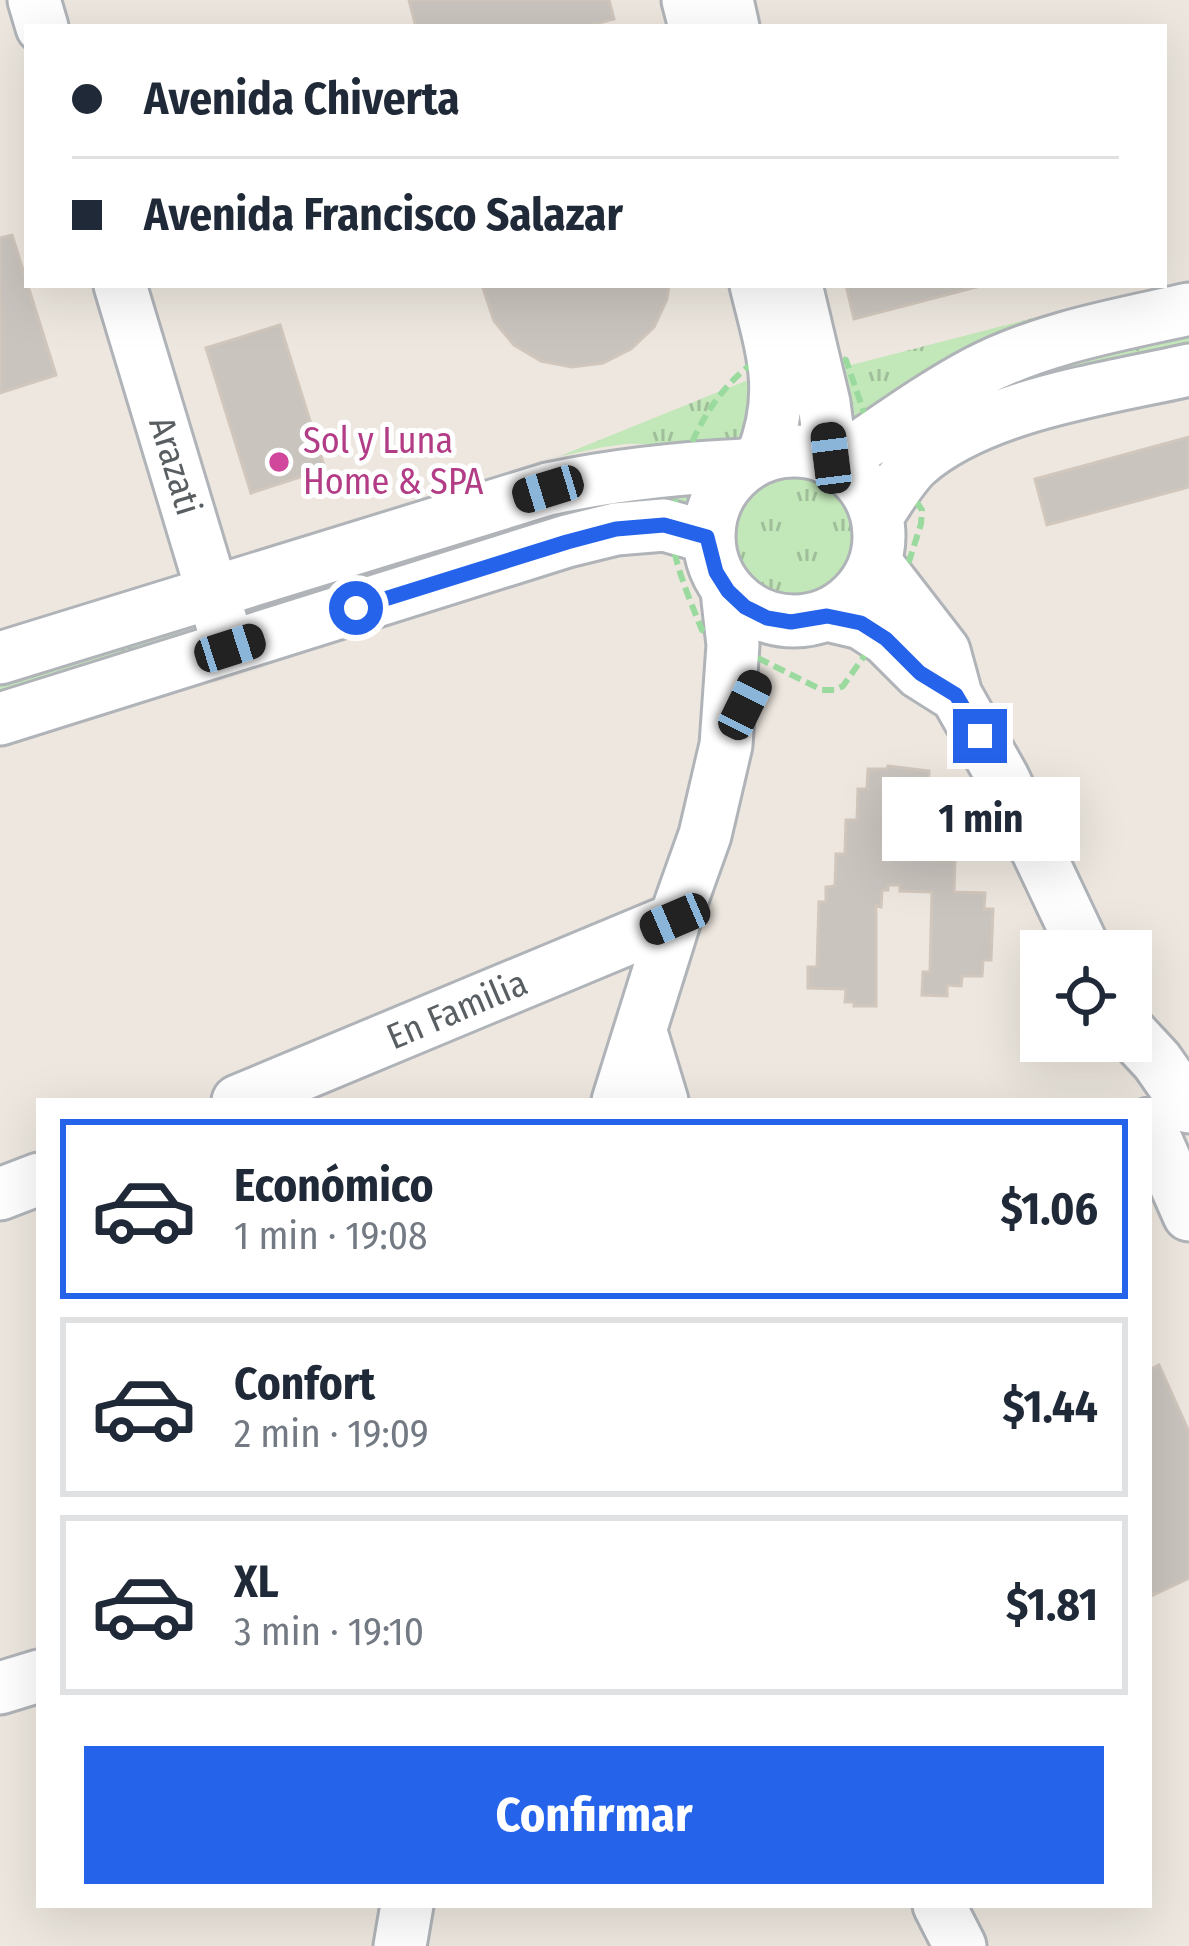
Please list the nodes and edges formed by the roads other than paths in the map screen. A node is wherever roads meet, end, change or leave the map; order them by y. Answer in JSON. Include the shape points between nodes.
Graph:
{"nodes":[{"id":1,"x":121,"y":288,"type":"edge"},
{"id":2,"x":758,"y":288,"type":"edge"},
{"id":3,"x":796,"y":288,"type":"edge"},
{"id":4,"x":1189,"y":309,"type":"edge"},
{"id":5,"x":792,"y":351,"type":"junction"},
{"id":6,"x":1189,"y":370,"type":"edge"},
{"id":7,"x":847,"y":452,"type":"junction"},
{"id":8,"x":753,"y":461,"type":"junction"},
{"id":9,"x":691,"y":533,"type":"junction"},
{"id":10,"x":886,"y":557,"type":"junction"},
{"id":11,"x":212,"y":592,"type":"junction"},
{"id":12,"x":779,"y":636,"type":"junction"},
{"id":13,"x":230,"y":648,"type":"junction"},
{"id":14,"x":0,"y":658,"type":"edge"},
{"id":15,"x":0,"y":719,"type":"edge"},
{"id":16,"x":675,"y":919,"type":"junction"},
{"id":17,"x":1075,"y":930,"type":"edge"},
{"id":18,"x":641,"y":1032,"type":"junction"},
{"id":19,"x":1152,"y":1056,"type":"edge"},
{"id":20,"x":1126,"y":1062,"type":"edge"},
{"id":21,"x":245,"y":1098,"type":"edge"},
{"id":22,"x":619,"y":1098,"type":"edge"},
{"id":23,"x":661,"y":1098,"type":"edge"},
{"id":24,"x":1138,"y":1098,"type":"edge"},
{"id":25,"x":1189,"y":1107,"type":"edge"},
{"id":26,"x":1152,"y":1131,"type":"edge"},
{"id":27,"x":36,"y":1180,"type":"edge"},
{"id":28,"x":0,"y":1194,"type":"edge"},
{"id":29,"x":1189,"y":1215,"type":"edge"},
{"id":30,"x":36,"y":1677,"type":"edge"},
{"id":31,"x":0,"y":1688,"type":"edge"},
{"id":32,"x":406,"y":1908,"type":"edge"},
{"id":33,"x":941,"y":1908,"type":"edge"},
{"id":34,"x":400,"y":1946,"type":"edge"},
{"id":35,"x":960,"y":1946,"type":"edge"}],
"edges":[{"from":1,"to":11,"type":"street","name":"Arazati"},
{"from":2,"to":5,"type":"street"},
{"from":3,"to":5,"type":"street"},
{"from":4,"to":7,"type":"street","via":[[1050,342],[980,370]]},
{"from":5,"to":7,"type":"street"},
{"from":5,"to":8,"type":"street","via":[[773,428]]},
{"from":6,"to":10,"type":"street","via":[[1028,407],[951,438],[914,465]]},
{"from":7,"to":8,"type":"street"},
{"from":7,"to":10,"type":"street"},
{"from":8,"to":9,"type":"street"},
{"from":8,"to":11,"type":"street","via":[[548,489]]},
{"from":9,"to":12,"type":"street","via":[[728,591]]},
{"from":9,"to":13,"type":"street","via":[[664,525],[616,529]]},
{"from":10,"to":12,"type":"street","via":[[848,603]]},
{"from":10,"to":17,"type":"street","via":[[944,651],[956,695]]},
{"from":11,"to":13,"type":"street","name":"Arazati"},
{"from":11,"to":14,"type":"street"},
{"from":12,"to":16,"type":"street","via":[[726,745]]},
{"from":13,"to":15,"type":"street"},
{"from":16,"to":18,"type":"street"},
{"from":16,"to":21,"type":"street","name":"En Familia"},
{"from":18,"to":22,"type":"street"},
{"from":18,"to":23,"type":"street"},
{"from":19,"to":25,"type":"street"},
{"from":20,"to":24,"type":"street"},
{"from":26,"to":29,"type":"street"},
{"from":27,"to":28,"type":"street"},
{"from":30,"to":31,"type":"street"},
{"from":32,"to":34,"type":"street"},
{"from":33,"to":35,"type":"street"}]}
